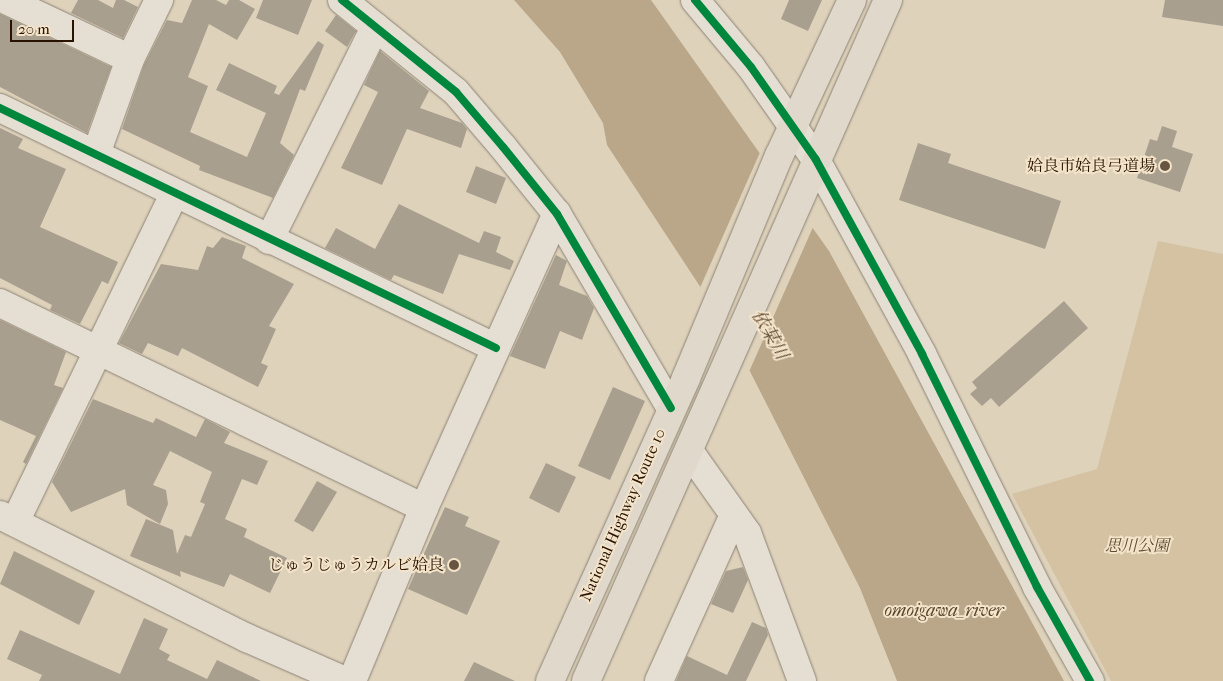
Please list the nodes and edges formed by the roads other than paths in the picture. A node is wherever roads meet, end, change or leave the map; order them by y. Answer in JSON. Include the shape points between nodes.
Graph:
{"nodes":[{"id":1,"x":6,"y":0,"type":"edge"},
{"id":2,"x":159,"y":0,"type":"edge"},
{"id":3,"x":342,"y":0,"type":"edge"},
{"id":4,"x":695,"y":0,"type":"edge"},
{"id":5,"x":852,"y":0,"type":"edge"},
{"id":6,"x":888,"y":0,"type":"edge"},
{"id":7,"x":376,"y":27,"type":"junction"},
{"id":8,"x":130,"y":59,"type":"junction"},
{"id":9,"x":0,"y":108,"type":"edge"},
{"id":10,"x":793,"y":125,"type":"junction"},
{"id":11,"x":96,"y":154,"type":"junction"},
{"id":12,"x":816,"y":160,"type":"junction"},
{"id":13,"x":174,"y":195,"type":"junction"},
{"id":14,"x":557,"y":214,"type":"junction"},
{"id":15,"x":269,"y":240,"type":"junction"},
{"id":16,"x":0,"y":302,"type":"edge"},
{"id":17,"x":496,"y":348,"type":"junction"},
{"id":18,"x":99,"y":352,"type":"junction"},
{"id":19,"x":671,"y":408,"type":"junction"},
{"id":20,"x":689,"y":451,"type":"junction"},
{"id":21,"x":424,"y":508,"type":"junction"},
{"id":22,"x":734,"y":515,"type":"junction"},
{"id":23,"x":7,"y":518,"type":"edge"},
{"id":24,"x":346,"y":681,"type":"edge"},
{"id":25,"x":352,"y":681,"type":"edge"},
{"id":26,"x":550,"y":681,"type":"edge"},
{"id":27,"x":586,"y":681,"type":"edge"},
{"id":28,"x":659,"y":681,"type":"edge"},
{"id":29,"x":802,"y":681,"type":"edge"},
{"id":30,"x":1090,"y":681,"type":"edge"}],
"edges":[{"from":1,"to":8,"type":"street"},
{"from":2,"to":8,"type":"street"},
{"from":3,"to":7,"type":"street"},
{"from":4,"to":10,"type":"street"},
{"from":5,"to":10,"type":"highway"},
{"from":6,"to":12,"type":"highway"},
{"from":7,"to":14,"type":"street","via":[[456,92]]},
{"from":7,"to":15,"type":"street"},
{"from":8,"to":11,"type":"street"},
{"from":9,"to":11,"type":"street"},
{"from":10,"to":12,"type":"street"},
{"from":10,"to":19,"type":"highway","name":"National Highway Route 10"},
{"from":11,"to":13,"type":"street"},
{"from":12,"to":20,"type":"highway","name":"National Highway Route 10"},
{"from":12,"to":30,"type":"street","via":[[922,354],[1037,587]]},
{"from":13,"to":15,"type":"street"},
{"from":13,"to":18,"type":"street"},
{"from":14,"to":17,"type":"street"},
{"from":14,"to":19,"type":"street"},
{"from":15,"to":17,"type":"street"},
{"from":16,"to":18,"type":"street"},
{"from":17,"to":21,"type":"street"},
{"from":18,"to":21,"type":"street"},
{"from":18,"to":23,"type":"street"},
{"from":19,"to":26,"type":"highway","name":"National Highway Route 10"},
{"from":20,"to":22,"type":"street"},
{"from":20,"to":27,"type":"highway","name":"National Highway Route 10"},
{"from":21,"to":25,"type":"street"},
{"from":22,"to":28,"type":"street"},
{"from":22,"to":29,"type":"street","via":[[747,533]]},
{"from":23,"to":24,"type":"street","via":[[247,638]]}]}
